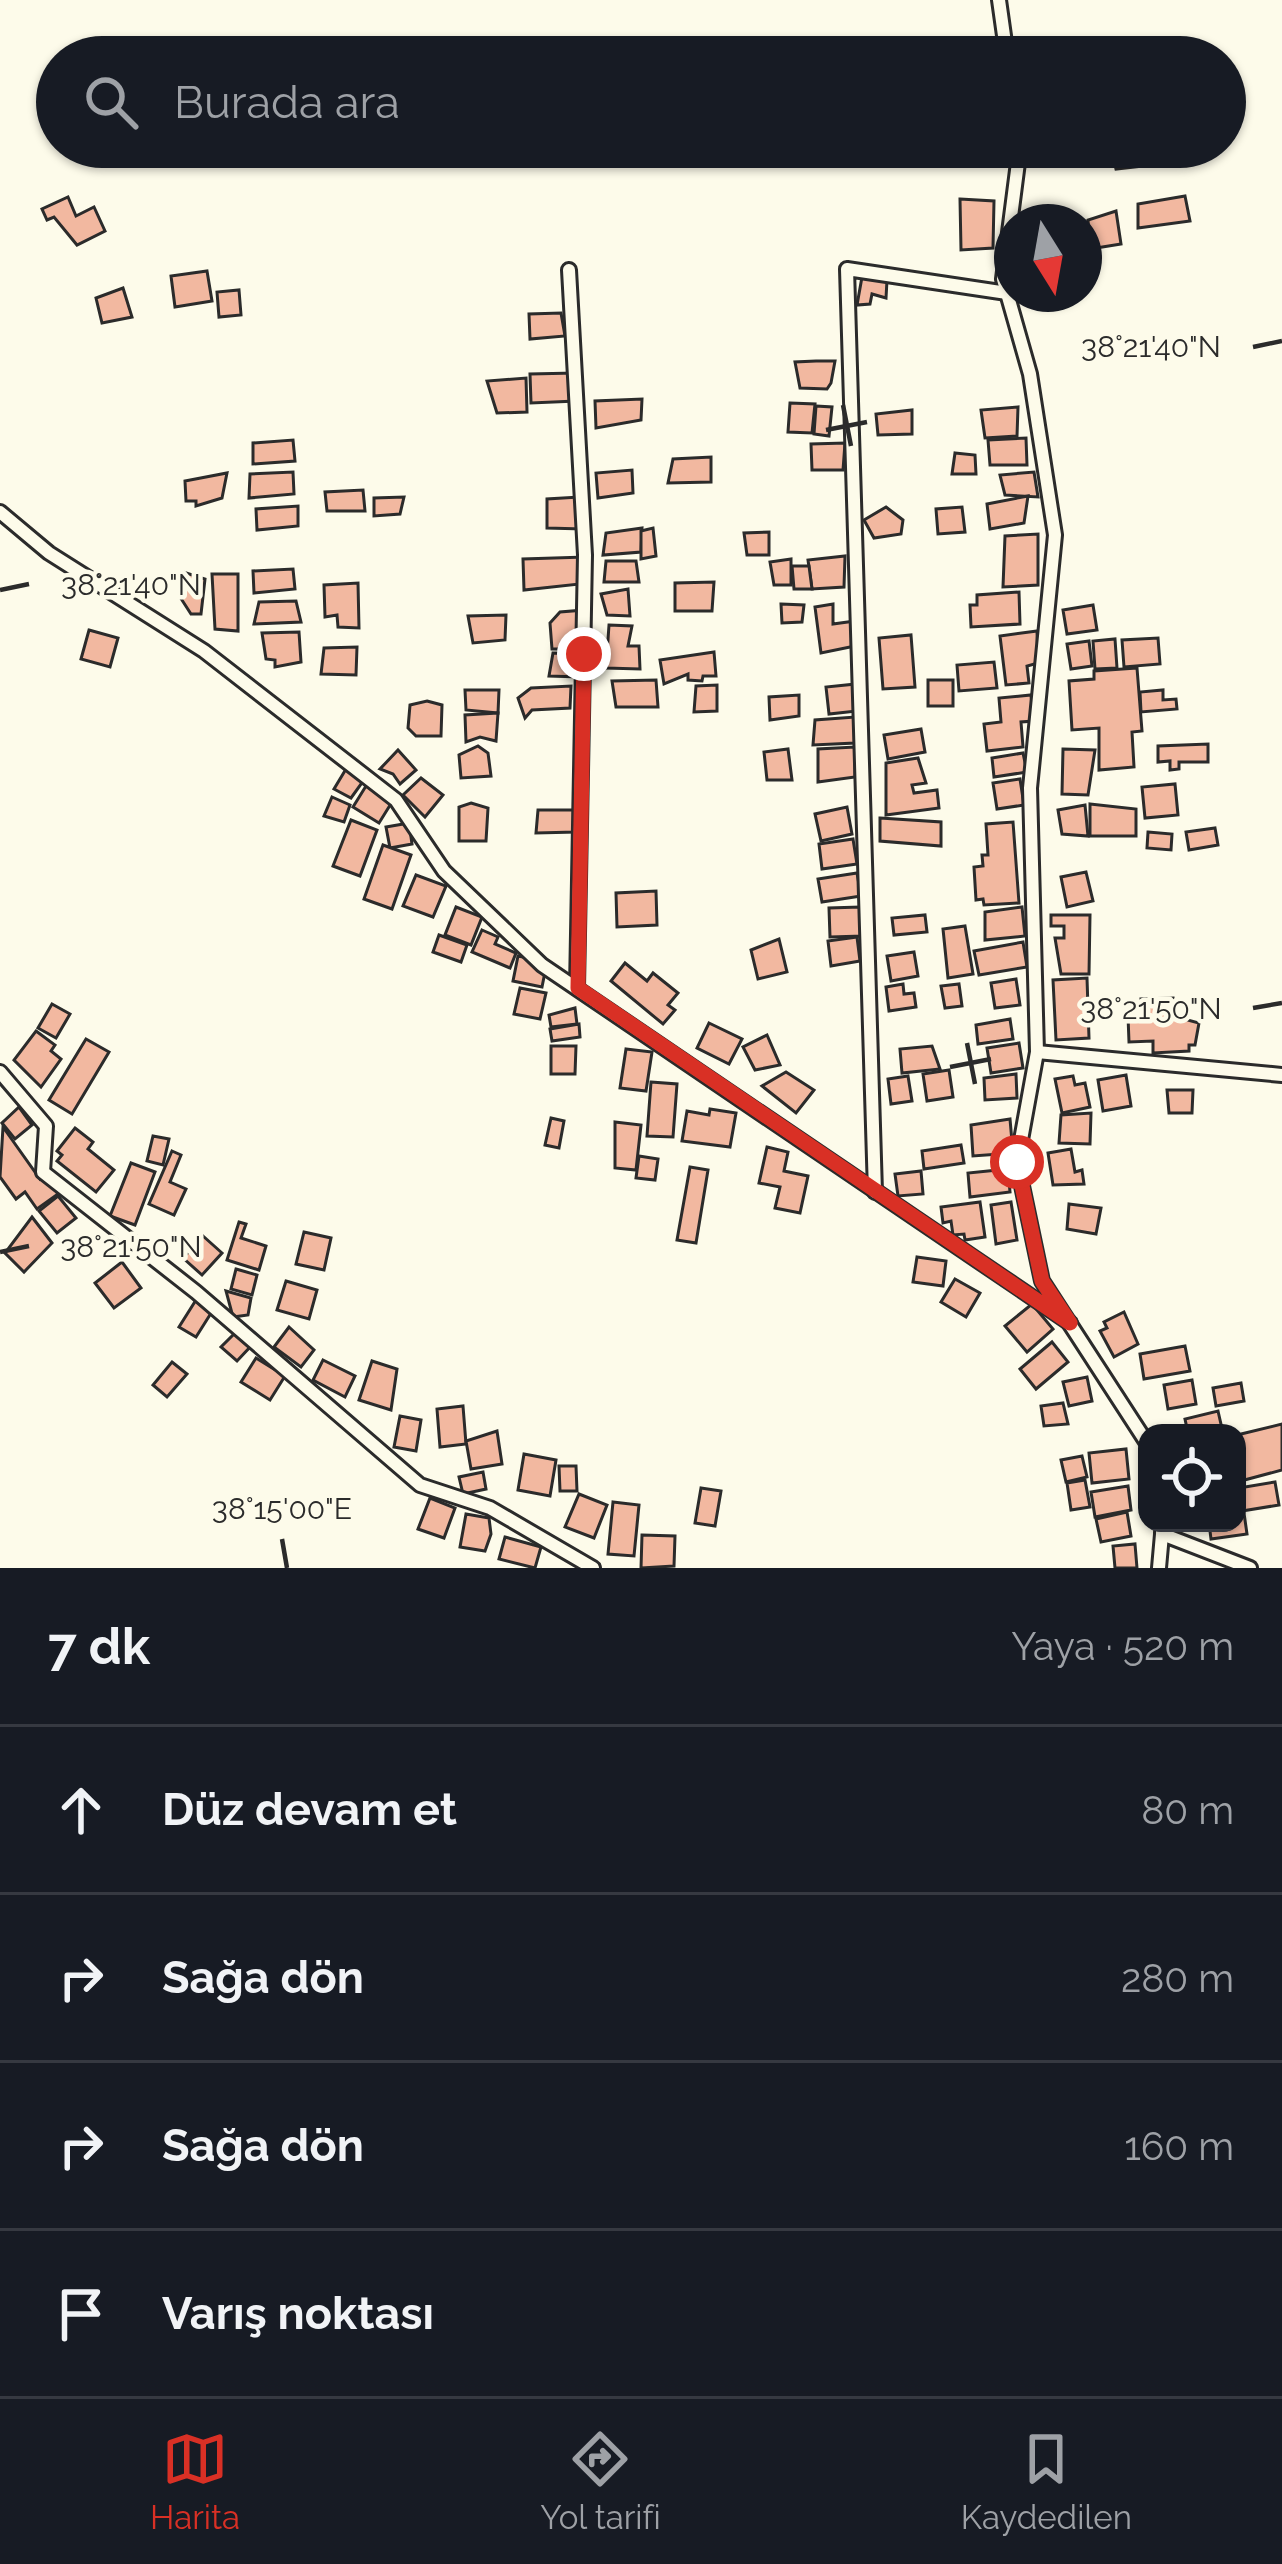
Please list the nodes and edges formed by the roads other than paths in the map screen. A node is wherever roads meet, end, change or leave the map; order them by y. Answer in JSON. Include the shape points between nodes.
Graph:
{"nodes":[{"id":1,"x":999,"y":0,"type":"edge"},
{"id":2,"x":1004,"y":36,"type":"edge"},
{"id":3,"x":1016,"y":168,"type":"edge"},
{"id":4,"x":1012,"y":204,"type":"edge"},
{"id":5,"x":569,"y":270,"type":"dead end"},
{"id":6,"x":994,"y":291,"type":"edge"},
{"id":7,"x":1012,"y":312,"type":"edge"},
{"id":8,"x":0,"y":512,"type":"edge"},
{"id":9,"x":578,"y":988,"type":"junction"},
{"id":10,"x":1037,"y":1052,"type":"junction"},
{"id":11,"x":0,"y":1072,"type":"edge"},
{"id":12,"x":1282,"y":1075,"type":"edge"},
{"id":13,"x":875,"y":1192,"type":"junction"},
{"id":14,"x":1070,"y":1323,"type":"junction"},
{"id":15,"x":1138,"y":1429,"type":"edge"},
{"id":16,"x":1163,"y":1532,"type":"edge"},
{"id":17,"x":1170,"y":1532,"type":"edge"},
{"id":18,"x":593,"y":1568,"type":"edge"},
{"id":19,"x":1159,"y":1568,"type":"edge"},
{"id":20,"x":1250,"y":1568,"type":"edge"}],
"edges":[{"from":1,"to":2,"type":"street"},
{"from":3,"to":4,"type":"street"},
{"from":5,"to":9,"type":"street","via":[[585,554]]},
{"from":6,"to":13,"type":"street","via":[[847,269]]},
{"from":7,"to":10,"type":"street","via":[[1055,535],[1030,788]]},
{"from":8,"to":9,"type":"street","via":[[49,553],[204,651],[396,800],[444,871],[542,965]]},
{"from":9,"to":13,"type":"street"},
{"from":10,"to":12,"type":"street"},
{"from":10,"to":14,"type":"street","via":[[1017,1162],[1042,1281]]},
{"from":11,"to":18,"type":"street","via":[[46,1126],[43,1172],[420,1485],[490,1508]]},
{"from":13,"to":14,"type":"street"},
{"from":14,"to":15,"type":"street"},
{"from":16,"to":19,"type":"street"},
{"from":17,"to":20,"type":"street"}]}
